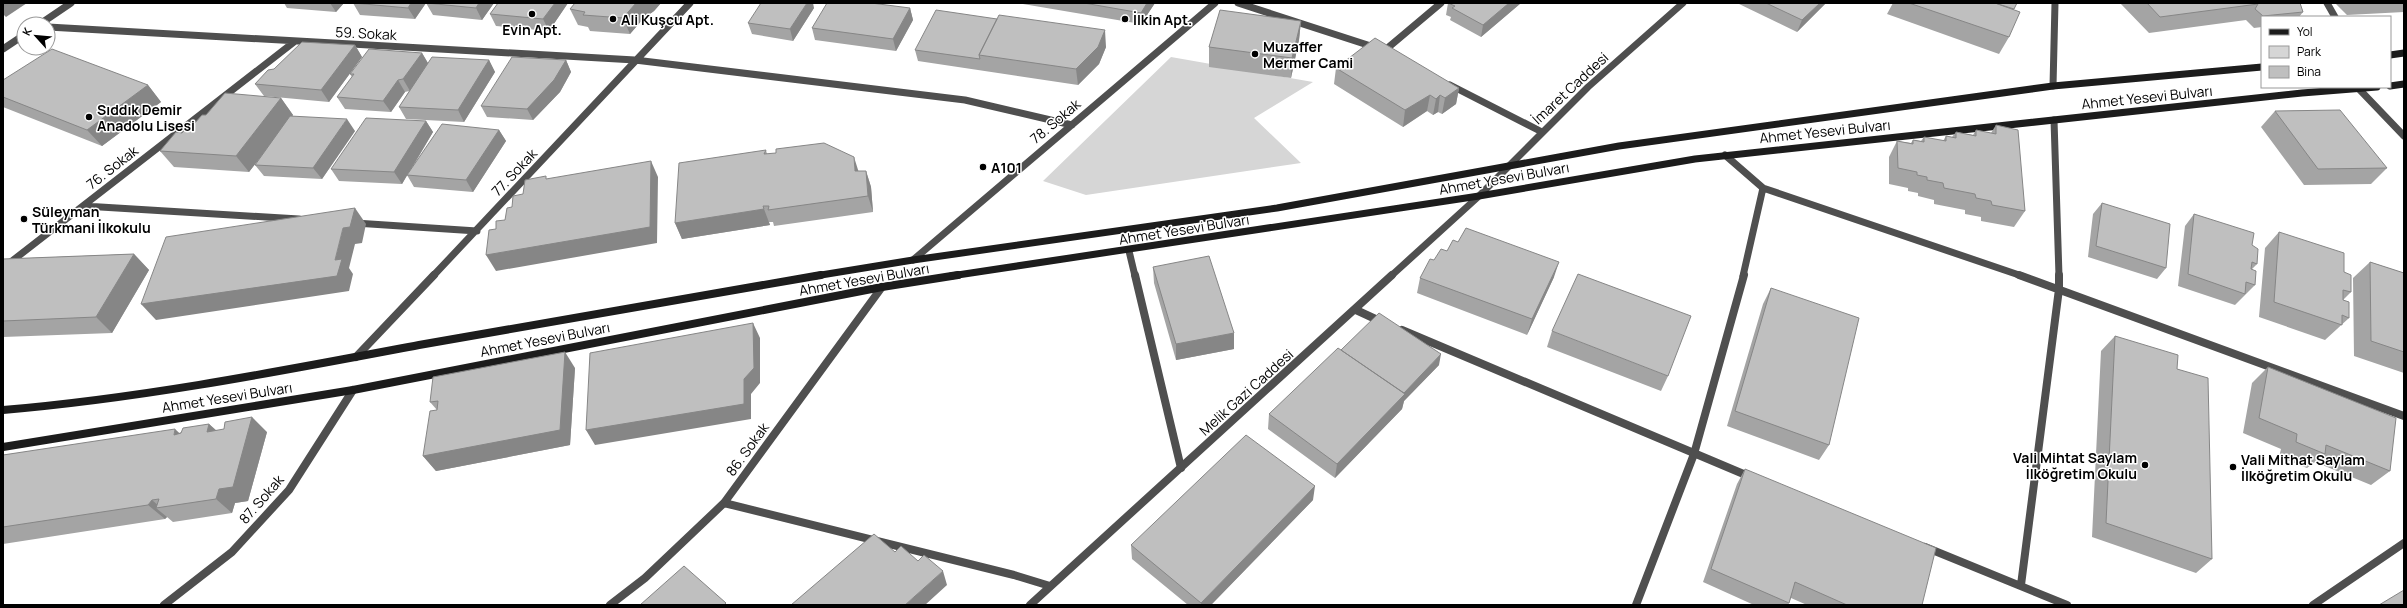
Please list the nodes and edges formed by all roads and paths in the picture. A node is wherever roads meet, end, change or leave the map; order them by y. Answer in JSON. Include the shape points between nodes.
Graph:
{"nodes":[{"id":1,"x":71,"y":3,"type":"edge"},
{"id":2,"x":690,"y":3,"type":"edge"},
{"id":3,"x":1215,"y":3,"type":"edge"},
{"id":4,"x":1238,"y":3,"type":"edge"},
{"id":5,"x":1441,"y":3,"type":"edge"},
{"id":6,"x":1683,"y":3,"type":"edge"},
{"id":7,"x":2055,"y":3,"type":"edge"},
{"id":8,"x":2327,"y":3,"type":"edge"},
{"id":9,"x":52,"y":16,"type":"edge"},
{"id":10,"x":2334,"y":16,"type":"edge"},
{"id":11,"x":56,"y":27,"type":"edge"},
{"id":12,"x":16,"y":40,"type":"edge"},
{"id":13,"x":294,"y":42,"type":"junction"},
{"id":14,"x":3,"y":49,"type":"edge"},
{"id":15,"x":2404,"y":53,"type":"edge"},
{"id":16,"x":2391,"y":54,"type":"edge"},
{"id":17,"x":635,"y":60,"type":"junction"},
{"id":18,"x":2261,"y":67,"type":"edge"},
{"id":19,"x":1443,"y":82,"type":"edge"},
{"id":20,"x":2404,"y":84,"type":"edge"},
{"id":21,"x":2053,"y":86,"type":"junction"},
{"id":22,"x":2391,"y":86,"type":"edge"},
{"id":23,"x":2368,"y":88,"type":"edge"},
{"id":24,"x":2359,"y":89,"type":"junction"},
{"id":25,"x":2054,"y":120,"type":"junction"},
{"id":26,"x":1072,"y":125,"type":"junction"},
{"id":27,"x":1542,"y":132,"type":"junction"},
{"id":28,"x":2404,"y":136,"type":"edge"},
{"id":29,"x":1725,"y":155,"type":"junction"},
{"id":30,"x":1508,"y":165,"type":"junction"},
{"id":31,"x":1763,"y":188,"type":"junction"},
{"id":32,"x":1479,"y":196,"type":"junction"},
{"id":33,"x":84,"y":206,"type":"junction"},
{"id":34,"x":306,"y":220,"type":"edge"},
{"id":35,"x":345,"y":222,"type":"edge"},
{"id":36,"x":478,"y":231,"type":"junction"},
{"id":37,"x":1129,"y":251,"type":"junction"},
{"id":38,"x":913,"y":260,"type":"junction"},
{"id":39,"x":3,"y":268,"type":"edge"},
{"id":40,"x":882,"y":288,"type":"junction"},
{"id":41,"x":2059,"y":288,"type":"junction"},
{"id":42,"x":1356,"y":310,"type":"junction"},
{"id":43,"x":356,"y":357,"type":"junction"},
{"id":44,"x":353,"y":390,"type":"junction"},
{"id":45,"x":3,"y":410,"type":"edge"},
{"id":46,"x":2404,"y":416,"type":"edge"},
{"id":47,"x":3,"y":446,"type":"edge"},
{"id":48,"x":1694,"y":454,"type":"junction"},
{"id":49,"x":1181,"y":468,"type":"junction"},
{"id":50,"x":1759,"y":481,"type":"edge"},
{"id":51,"x":724,"y":503,"type":"junction"},
{"id":52,"x":2404,"y":543,"type":"edge"},
{"id":53,"x":1919,"y":544,"type":"edge"},
{"id":54,"x":2021,"y":585,"type":"junction"},
{"id":55,"x":1050,"y":586,"type":"junction"},
{"id":56,"x":1031,"y":604,"type":"edge"},
{"id":57,"x":164,"y":605,"type":"edge"},
{"id":58,"x":610,"y":605,"type":"edge"},
{"id":59,"x":1636,"y":605,"type":"edge"},
{"id":60,"x":2066,"y":605,"type":"edge"},
{"id":61,"x":2313,"y":605,"type":"edge"}],
"edges":[{"from":1,"to":9,"type":"street"},
{"from":2,"to":17,"type":"street","name":"77. Sokak"},
{"from":3,"to":26,"type":"street","name":"78. Sokak"},
{"from":4,"to":5,"type":"street","via":[[1388,53]]},
{"from":6,"to":27,"type":"street","name":"İmaret Caddesi","via":[[1588,87]]},
{"from":7,"to":21,"type":"street"},
{"from":8,"to":10,"type":"street"},
{"from":11,"to":13,"type":"street","name":"59. Sokak"},
{"from":12,"to":14,"type":"street"},
{"from":13,"to":17,"type":"street","name":"59. Sokak"},
{"from":13,"to":33,"type":"street","name":"76. Sokak"},
{"from":15,"to":16,"type":"main road"},
{"from":17,"to":26,"type":"street","name":"59. Sokak","via":[[965,100]]},
{"from":17,"to":36,"type":"street","name":"77. Sokak"},
{"from":18,"to":21,"type":"main road","name":"Ahmet Yesevi Bulvarı"},
{"from":19,"to":27,"type":"street"},
{"from":20,"to":22,"type":"main road"},
{"from":21,"to":30,"type":"main road","name":"Ahmet Yesevi Bulvarı","via":[[1619,146]]},
{"from":23,"to":24,"type":"main road","name":"Ahmet Yesevi Bulvarı"},
{"from":24,"to":25,"type":"main road","name":"Ahmet Yesevi Bulvarı"},
{"from":24,"to":28,"type":"street"},
{"from":25,"to":29,"type":"main road","name":"Ahmet Yesevi Bulvarı"},
{"from":25,"to":41,"type":"street"},
{"from":26,"to":38,"type":"street","name":"78. Sokak"},
{"from":27,"to":30,"type":"street","name":"İmaret Caddesi"},
{"from":29,"to":31,"type":"street"},
{"from":29,"to":32,"type":"main road","name":"Ahmet Yesevi Bulvarı"},
{"from":30,"to":32,"type":"street","name":"İmaret Caddesi"},
{"from":30,"to":38,"type":"main road","name":"Ahmet Yesevi Bulvarı","via":[[1277,208]]},
{"from":31,"to":41,"type":"street"},
{"from":31,"to":48,"type":"street","via":[[1743,278]]},
{"from":32,"to":37,"type":"main road","name":"Ahmet Yesevi Bulvarı"},
{"from":32,"to":42,"type":"street","name":"Melik Gazi Caddesi"},
{"from":33,"to":34,"type":"street"},
{"from":33,"to":39,"type":"street","name":"76. Sokak"},
{"from":35,"to":36,"type":"street"},
{"from":36,"to":43,"type":"street","name":"77. Sokak"},
{"from":37,"to":40,"type":"main road","name":"Ahmet Yesevi Bulvarı"},
{"from":37,"to":49,"type":"street"},
{"from":38,"to":43,"type":"main road","name":"Ahmet Yesevi Bulvarı","via":[[573,317]]},
{"from":40,"to":44,"type":"main road","name":"Ahmet Yesevi Bulvarı"},
{"from":40,"to":51,"type":"street","name":"86. Sokak"},
{"from":41,"to":46,"type":"street"},
{"from":41,"to":54,"type":"street"},
{"from":42,"to":48,"type":"street"},
{"from":42,"to":49,"type":"street","name":"Melik Gazi Caddesi"},
{"from":43,"to":45,"type":"main road","name":"Ahmet Yesevi Bulvarı","via":[[127,395]]},
{"from":44,"to":47,"type":"main road","name":"Ahmet Yesevi Bulvarı"},
{"from":44,"to":57,"type":"street","name":"87. Sokak","via":[[289,490],[232,552]]},
{"from":48,"to":50,"type":"street"},
{"from":48,"to":59,"type":"street"},
{"from":49,"to":55,"type":"street","name":"Melik Gazi Caddesi"},
{"from":51,"to":55,"type":"street"},
{"from":51,"to":58,"type":"street","name":"86. Sokak","via":[[645,578]]},
{"from":52,"to":61,"type":"street"},
{"from":53,"to":54,"type":"street"},
{"from":54,"to":60,"type":"street"},
{"from":55,"to":56,"type":"street","name":"Melik Gazi Caddesi"}]}
